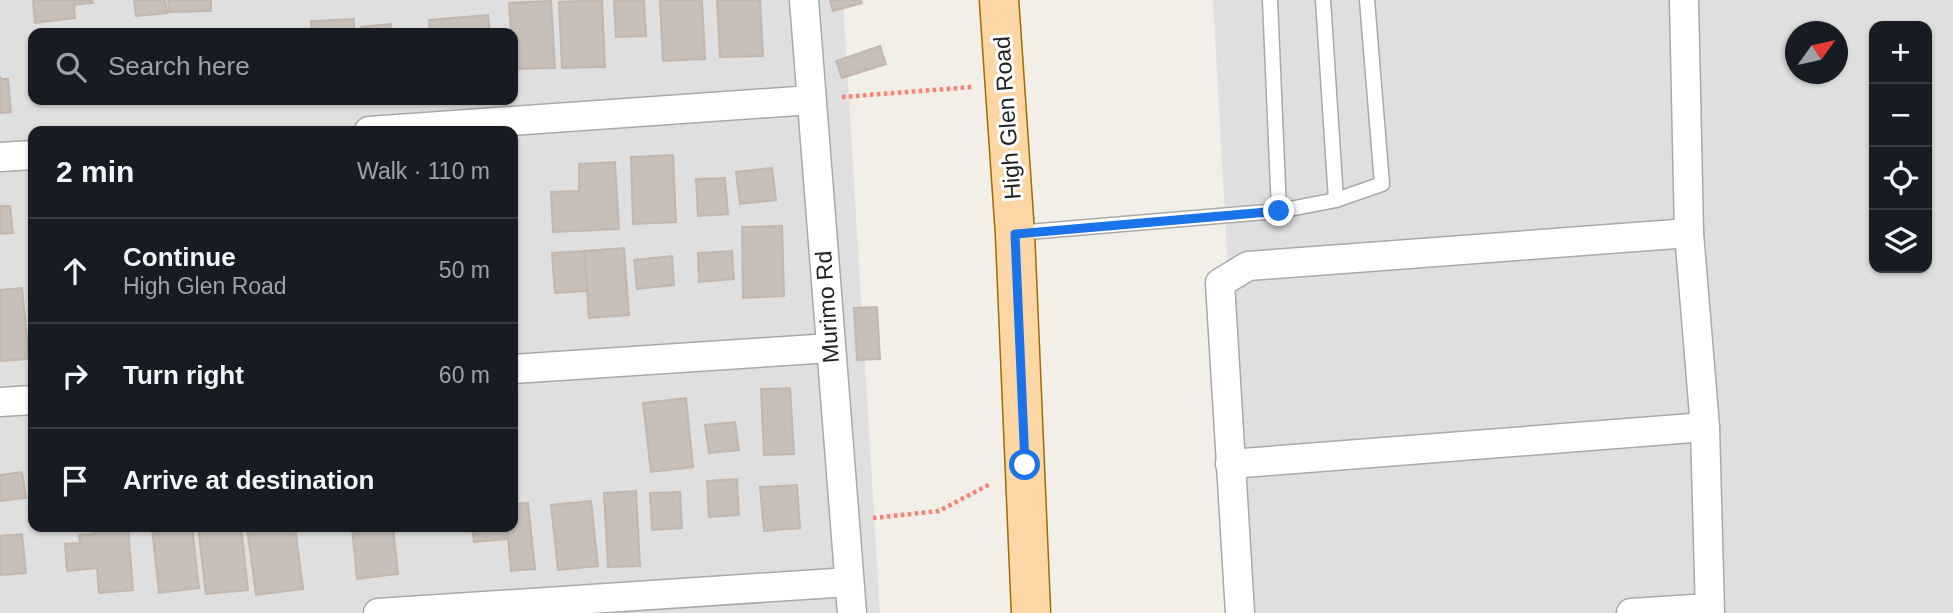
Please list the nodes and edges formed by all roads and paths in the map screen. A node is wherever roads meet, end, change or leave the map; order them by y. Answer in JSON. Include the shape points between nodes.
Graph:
{"nodes":[{"id":1,"x":804,"y":0,"type":"edge"},
{"id":2,"x":999,"y":0,"type":"edge"},
{"id":3,"x":1270,"y":0,"type":"edge"},
{"id":4,"x":1323,"y":0,"type":"edge"},
{"id":5,"x":1367,"y":0,"type":"edge"},
{"id":6,"x":1684,"y":0,"type":"edge"},
{"id":7,"x":1005,"y":84,"type":"junction"},
{"id":8,"x":811,"y":100,"type":"junction"},
{"id":9,"x":440,"y":126,"type":"edge"},
{"id":10,"x":28,"y":155,"type":"edge"},
{"id":11,"x":0,"y":157,"type":"edge"},
{"id":12,"x":1336,"y":200,"type":"junction"},
{"id":13,"x":1279,"y":211,"type":"junction"},
{"id":14,"x":1689,"y":233,"type":"junction"},
{"id":15,"x":1015,"y":234,"type":"junction"},
{"id":16,"x":830,"y":348,"type":"junction"},
{"id":17,"x":518,"y":369,"type":"edge"},
{"id":18,"x":28,"y":400,"type":"edge"},
{"id":19,"x":0,"y":402,"type":"edge"},
{"id":20,"x":1705,"y":427,"type":"junction"},
{"id":21,"x":1230,"y":464,"type":"junction"},
{"id":22,"x":1025,"y":465,"type":"junction"},
{"id":23,"x":844,"y":521,"type":"junction"},
{"id":24,"x":849,"y":582,"type":"junction"},
{"id":25,"x":1710,"y":610,"type":"edge"},
{"id":26,"x":378,"y":613,"type":"edge"},
{"id":27,"x":852,"y":613,"type":"edge"},
{"id":28,"x":1031,"y":613,"type":"edge"},
{"id":29,"x":1240,"y":613,"type":"edge"},
{"id":30,"x":1631,"y":613,"type":"edge"}],
"edges":[{"from":1,"to":8,"type":"street","name":"Murimo Rd"},
{"from":2,"to":7,"type":"main road","name":"High Glen Road"},
{"from":3,"to":13,"type":"lane"},
{"from":4,"to":12,"type":"lane"},
{"from":5,"to":12,"type":"lane","via":[[1382,184]]},
{"from":6,"to":14,"type":"street"},
{"from":7,"to":8,"type":"path"},
{"from":7,"to":15,"type":"main road","name":"High Glen Road"},
{"from":8,"to":9,"type":"street"},
{"from":8,"to":16,"type":"street","name":"Murimo Rd"},
{"from":10,"to":11,"type":"street"},
{"from":12,"to":13,"type":"lane"},
{"from":13,"to":15,"type":"lane"},
{"from":14,"to":20,"type":"street"},
{"from":14,"to":21,"type":"street","via":[[1248,266],[1220,283]]},
{"from":15,"to":22,"type":"main road","name":"High Glen Road"},
{"from":16,"to":17,"type":"street"},
{"from":16,"to":23,"type":"street","name":"Murimo Rd"},
{"from":18,"to":19,"type":"street"},
{"from":20,"to":21,"type":"street"},
{"from":20,"to":25,"type":"street"},
{"from":21,"to":29,"type":"street"},
{"from":22,"to":23,"type":"path","via":[[939,512]]},
{"from":22,"to":28,"type":"main road","name":"High Glen Road"},
{"from":23,"to":24,"type":"street","name":"Murimo Rd"},
{"from":24,"to":26,"type":"street"},
{"from":24,"to":27,"type":"street","name":"Murimo Rd"},
{"from":25,"to":30,"type":"street"}]}
